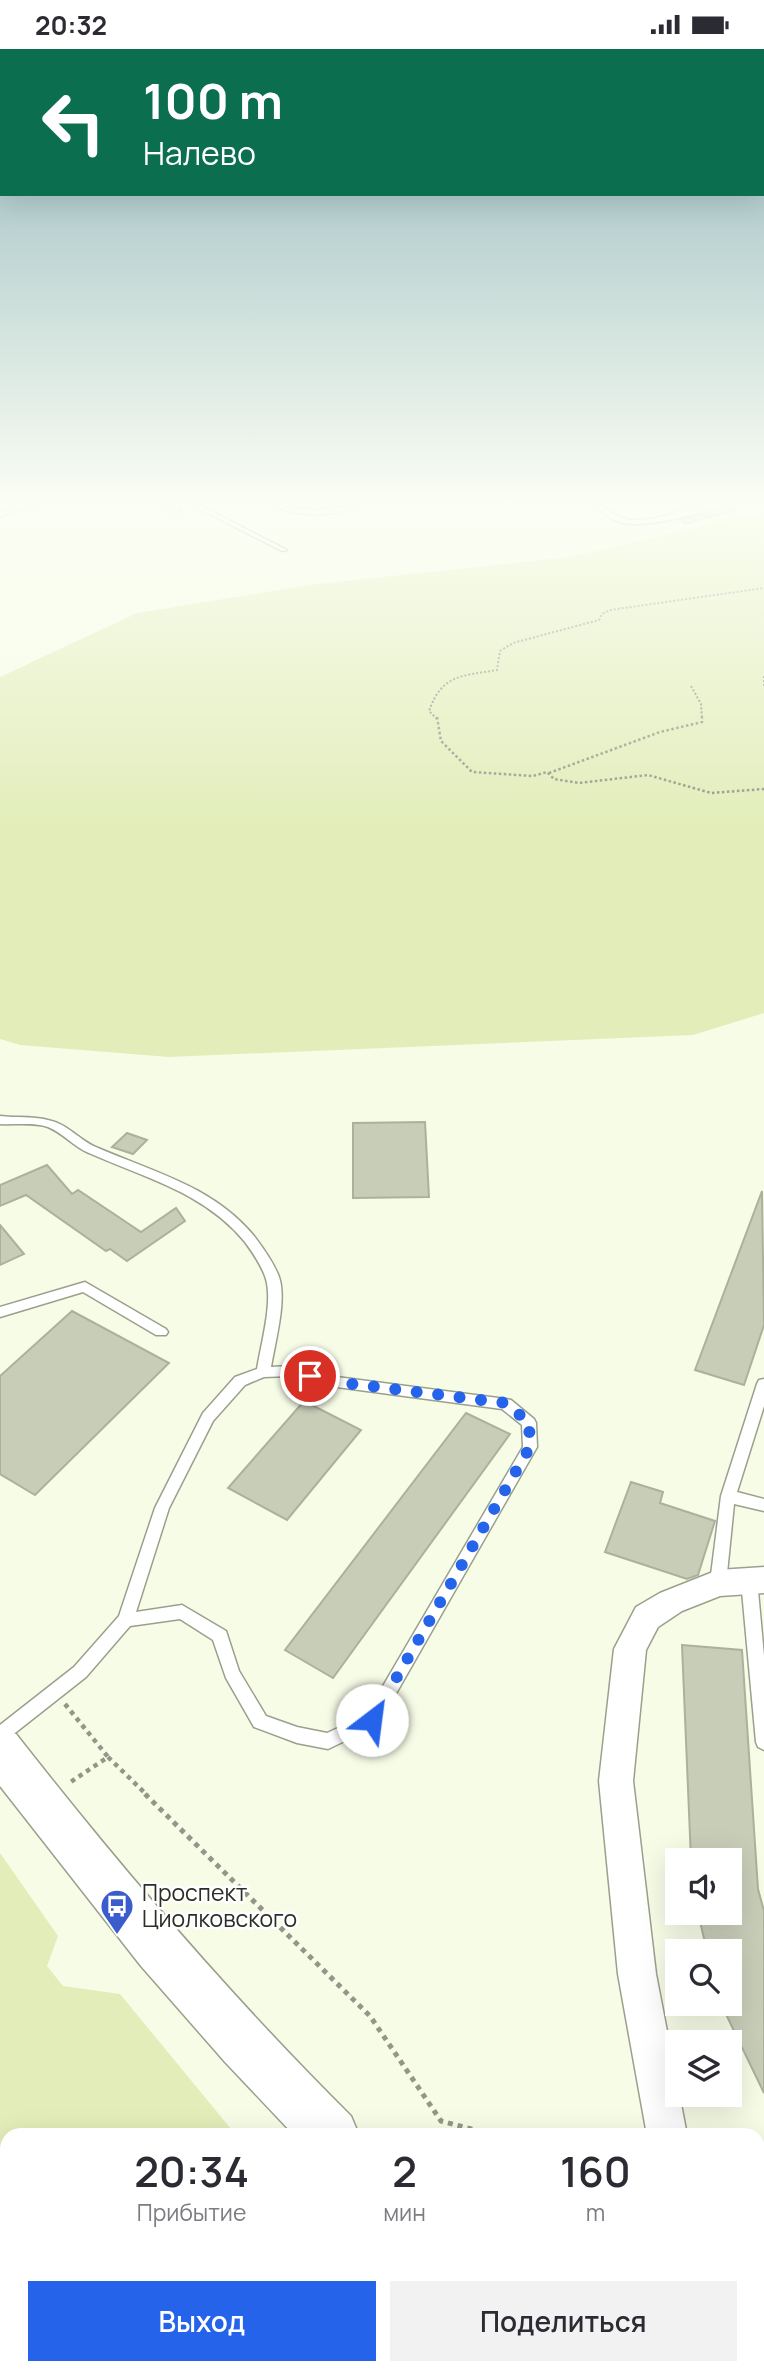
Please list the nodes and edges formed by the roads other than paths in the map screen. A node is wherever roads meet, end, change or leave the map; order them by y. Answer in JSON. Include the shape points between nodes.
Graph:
{"nodes":[{"id":1,"x":0,"y":1120,"type":"edge"},
{"id":2,"x":0,"y":1312,"type":"edge"},
{"id":3,"x":161,"y":1332,"type":"dead end"},
{"id":4,"x":263,"y":1372,"type":"junction"},
{"id":5,"x":764,"y":1384,"type":"edge"},
{"id":6,"x":728,"y":1496,"type":"junction"},
{"id":7,"x":764,"y":1505,"type":"edge"},
{"id":8,"x":744,"y":1581,"type":"edge"},
{"id":9,"x":126,"y":1620,"type":"junction"},
{"id":10,"x":0,"y":1735,"type":"edge"},
{"id":11,"x":764,"y":1742,"type":"edge"},
{"id":12,"x":0,"y":1749,"type":"edge"},
{"id":13,"x":325,"y":2128,"type":"edge"},
{"id":14,"x":666,"y":2128,"type":"edge"}],
"edges":[{"from":1,"to":4,"type":"lane","via":[[53,1125],[89,1149],[166,1176],[224,1212],[249,1239],[273,1279]]},
{"from":2,"to":3,"type":"lane","via":[[85,1287]]},
{"from":4,"to":9,"type":"lane","via":[[240,1381],[208,1417],[162,1508]]},
{"from":4,"to":9,"type":"lane","via":[[290,1371],[329,1381],[506,1403],[529,1423],[530,1447],[372,1720],[328,1741],[260,1722],[232,1673],[220,1636],[182,1612]]},
{"from":5,"to":6,"type":"lane"},
{"from":6,"to":7,"type":"lane"},
{"from":6,"to":8,"type":"lane"},
{"from":8,"to":11,"type":"lane"},
{"from":8,"to":14,"type":"street","via":[[671,1602],[648,1617],[630,1649],[616,1781],[637,1974]]},
{"from":9,"to":10,"type":"lane","via":[[80,1672]]},
{"from":12,"to":13,"type":"main road","via":[[109,1888]]}]}
